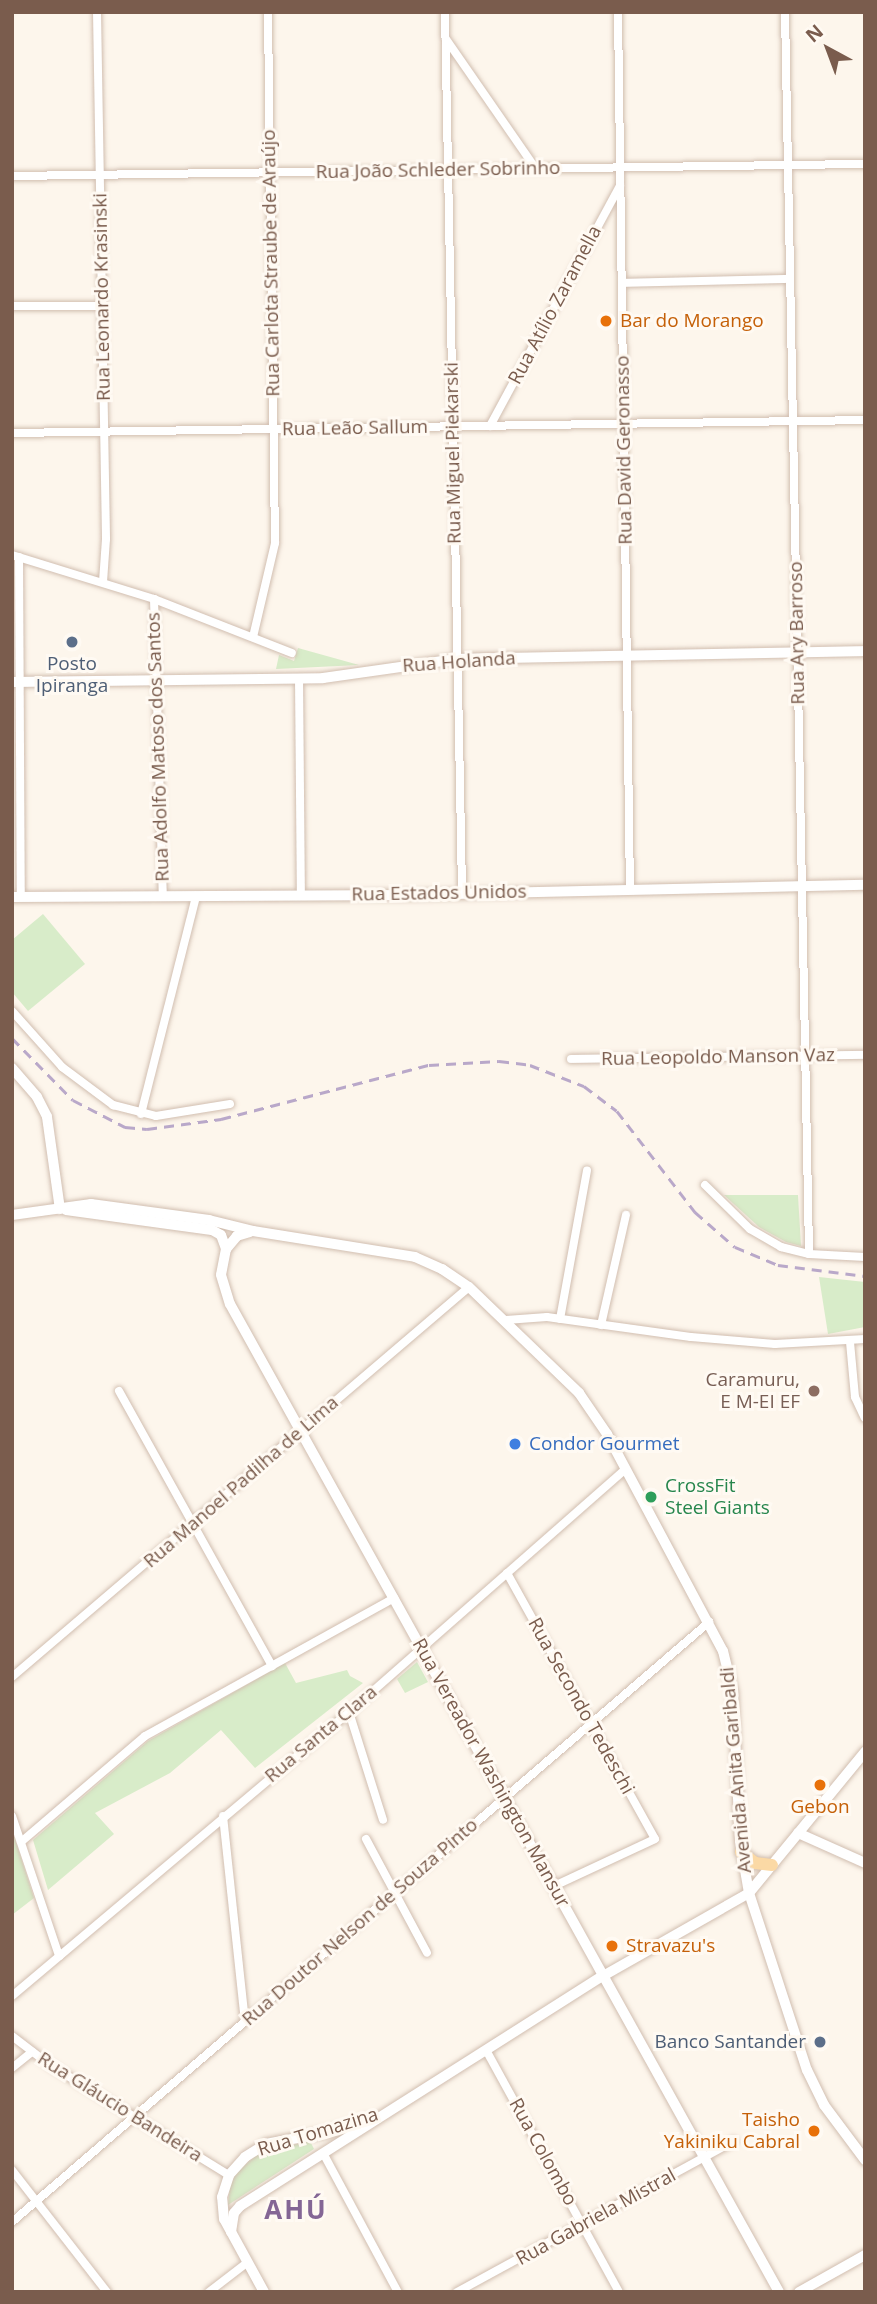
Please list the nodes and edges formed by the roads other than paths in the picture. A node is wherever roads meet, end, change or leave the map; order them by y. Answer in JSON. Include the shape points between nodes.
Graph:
{"nodes":[{"id":1,"x":97,"y":12,"type":"edge"},
{"id":2,"x":268,"y":12,"type":"edge"},
{"id":3,"x":445,"y":12,"type":"edge"},
{"id":4,"x":618,"y":12,"type":"edge"},
{"id":5,"x":785,"y":12,"type":"edge"},
{"id":6,"x":445,"y":38,"type":"junction"},
{"id":7,"x":865,"y":164,"type":"edge"},
{"id":8,"x":788,"y":165,"type":"junction"},
{"id":9,"x":620,"y":168,"type":"junction"},
{"id":10,"x":536,"y":169,"type":"junction"},
{"id":11,"x":448,"y":170,"type":"junction"},
{"id":12,"x":270,"y":173,"type":"junction"},
{"id":13,"x":100,"y":175,"type":"junction"},
{"id":14,"x":12,"y":176,"type":"edge"},
{"id":15,"x":620,"y":185,"type":"junction"},
{"id":16,"x":790,"y":279,"type":"junction"},
{"id":17,"x":622,"y":283,"type":"junction"},
{"id":18,"x":12,"y":306,"type":"edge"},
{"id":19,"x":102,"y":306,"type":"junction"},
{"id":20,"x":865,"y":420,"type":"edge"},
{"id":21,"x":793,"y":421,"type":"junction"},
{"id":22,"x":623,"y":424,"type":"junction"},
{"id":23,"x":490,"y":426,"type":"junction"},
{"id":24,"x":453,"y":427,"type":"junction"},
{"id":25,"x":273,"y":429,"type":"junction"},
{"id":26,"x":104,"y":432,"type":"junction"},
{"id":27,"x":12,"y":433,"type":"edge"},
{"id":28,"x":15,"y":556,"type":"edge"},
{"id":29,"x":103,"y":582,"type":"junction"},
{"id":30,"x":154,"y":598,"type":"junction"},
{"id":31,"x":253,"y":637,"type":"junction"},
{"id":32,"x":865,"y":651,"type":"edge"},
{"id":33,"x":797,"y":652,"type":"junction"},
{"id":34,"x":292,"y":653,"type":"dead end"},
{"id":35,"x":626,"y":656,"type":"junction"},
{"id":36,"x":457,"y":659,"type":"junction"},
{"id":37,"x":299,"y":678,"type":"junction"},
{"id":38,"x":156,"y":680,"type":"junction"},
{"id":39,"x":16,"y":682,"type":"edge"},
{"id":40,"x":865,"y":885,"type":"edge"},
{"id":41,"x":802,"y":886,"type":"junction"},
{"id":42,"x":629,"y":889,"type":"junction"},
{"id":43,"x":462,"y":893,"type":"junction"},
{"id":44,"x":301,"y":895,"type":"junction"},
{"id":45,"x":163,"y":896,"type":"junction"},
{"id":46,"x":195,"y":896,"type":"junction"},
{"id":47,"x":17,"y":897,"type":"edge"},
{"id":48,"x":12,"y":1011,"type":"edge"},
{"id":49,"x":805,"y":1055,"type":"junction"},
{"id":50,"x":865,"y":1055,"type":"edge"},
{"id":51,"x":571,"y":1059,"type":"dead end"},
{"id":52,"x":12,"y":1068,"type":"edge"},
{"id":53,"x":230,"y":1104,"type":"dead end"},
{"id":54,"x":141,"y":1114,"type":"junction"},
{"id":55,"x":587,"y":1170,"type":"dead end"},
{"id":56,"x":705,"y":1185,"type":"dead end"},
{"id":57,"x":60,"y":1209,"type":"junction"},
{"id":58,"x":12,"y":1215,"type":"edge"},
{"id":59,"x":626,"y":1215,"type":"dead end"},
{"id":60,"x":253,"y":1231,"type":"junction"},
{"id":61,"x":226,"y":1249,"type":"junction"},
{"id":62,"x":809,"y":1254,"type":"junction"},
{"id":63,"x":865,"y":1257,"type":"edge"},
{"id":64,"x":469,"y":1287,"type":"junction"},
{"id":65,"x":560,"y":1319,"type":"junction"},
{"id":66,"x":506,"y":1320,"type":"junction"},
{"id":67,"x":601,"y":1325,"type":"junction"},
{"id":68,"x":865,"y":1339,"type":"edge"},
{"id":69,"x":850,"y":1342,"type":"junction"},
{"id":70,"x":119,"y":1391,"type":"dead end"},
{"id":71,"x":865,"y":1418,"type":"edge"},
{"id":72,"x":301,"y":1431,"type":"junction"},
{"id":73,"x":626,"y":1469,"type":"junction"},
{"id":74,"x":193,"y":1523,"type":"junction"},
{"id":75,"x":507,"y":1573,"type":"junction"},
{"id":76,"x":394,"y":1598,"type":"junction"},
{"id":77,"x":709,"y":1622,"type":"junction"},
{"id":78,"x":421,"y":1648,"type":"junction"},
{"id":79,"x":272,"y":1666,"type":"junction"},
{"id":80,"x":12,"y":1677,"type":"edge"},
{"id":81,"x":349,"y":1712,"type":"junction"},
{"id":82,"x":591,"y":1724,"type":"junction"},
{"id":83,"x":865,"y":1752,"type":"edge"},
{"id":84,"x":505,"y":1798,"type":"junction"},
{"id":85,"x":12,"y":1816,"type":"edge"},
{"id":86,"x":223,"y":1816,"type":"junction"},
{"id":87,"x":383,"y":1820,"type":"dead end"},
{"id":88,"x":798,"y":1833,"type":"junction"},
{"id":89,"x":366,"y":1839,"type":"dead end"},
{"id":90,"x":21,"y":1842,"type":"junction"},
{"id":91,"x":741,"y":1852,"type":"junction"},
{"id":92,"x":865,"y":1863,"type":"edge"},
{"id":93,"x":772,"y":1865,"type":"junction"},
{"id":94,"x":554,"y":1886,"type":"junction"},
{"id":95,"x":395,"y":1892,"type":"junction"},
{"id":96,"x":749,"y":1893,"type":"junction"},
{"id":97,"x":428,"y":1953,"type":"dead end"},
{"id":98,"x":59,"y":1956,"type":"junction"},
{"id":99,"x":603,"y":1976,"type":"junction"},
{"id":100,"x":12,"y":1996,"type":"edge"},
{"id":101,"x":245,"y":2022,"type":"junction"},
{"id":102,"x":12,"y":2036,"type":"edge"},
{"id":103,"x":486,"y":2050,"type":"junction"},
{"id":104,"x":32,"y":2052,"type":"junction"},
{"id":105,"x":12,"y":2068,"type":"edge"},
{"id":106,"x":404,"y":2102,"type":"junction"},
{"id":107,"x":135,"y":2116,"type":"junction"},
{"id":108,"x":308,"y":2136,"type":"junction"},
{"id":109,"x":734,"y":2141,"type":"dead end"},
{"id":110,"x":323,"y":2153,"type":"junction"},
{"id":111,"x":705,"y":2158,"type":"junction"},
{"id":112,"x":865,"y":2160,"type":"edge"},
{"id":113,"x":12,"y":2171,"type":"edge"},
{"id":114,"x":229,"y":2175,"type":"junction"},
{"id":115,"x":36,"y":2201,"type":"junction"},
{"id":116,"x":12,"y":2222,"type":"edge"},
{"id":117,"x":583,"y":2225,"type":"junction"},
{"id":118,"x":231,"y":2232,"type":"junction"},
{"id":119,"x":865,"y":2255,"type":"edge"},
{"id":120,"x":248,"y":2262,"type":"junction"},
{"id":121,"x":107,"y":2292,"type":"edge"},
{"id":122,"x":209,"y":2292,"type":"edge"},
{"id":123,"x":264,"y":2292,"type":"edge"},
{"id":124,"x":398,"y":2292,"type":"edge"},
{"id":125,"x":457,"y":2292,"type":"edge"},
{"id":126,"x":620,"y":2292,"type":"edge"},
{"id":127,"x":779,"y":2292,"type":"edge"},
{"id":128,"x":799,"y":2292,"type":"edge"}],
"edges":[{"from":1,"to":13,"type":"street","name":"Rua Leonardo Krasinski"},
{"from":2,"to":12,"type":"street","name":"Rua Carlota Straube de Araújo"},
{"from":3,"to":6,"type":"street","name":"Rua Miguel Piekarski"},
{"from":4,"to":9,"type":"street","name":"Rua David Geronasso"},
{"from":5,"to":8,"type":"street","name":"Rua Ary Barroso"},
{"from":6,"to":10,"type":"street"},
{"from":6,"to":11,"type":"street","name":"Rua Miguel Piekarski"},
{"from":7,"to":8,"type":"street","name":"Rua João Schleder Sobrinho"},
{"from":8,"to":9,"type":"street","name":"Rua João Schleder Sobrinho"},
{"from":8,"to":16,"type":"street","name":"Rua Ary Barroso"},
{"from":9,"to":10,"type":"street","name":"Rua João Schleder Sobrinho"},
{"from":9,"to":15,"type":"street","name":"Rua David Geronasso"},
{"from":10,"to":11,"type":"street","name":"Rua João Schleder Sobrinho"},
{"from":11,"to":12,"type":"street","name":"Rua João Schleder Sobrinho"},
{"from":11,"to":24,"type":"street","name":"Rua Miguel Piekarski"},
{"from":12,"to":13,"type":"street","name":"Rua João Schleder Sobrinho"},
{"from":12,"to":25,"type":"street","name":"Rua Carlota Straube de Araújo"},
{"from":13,"to":14,"type":"street","name":"Rua João Schleder Sobrinho"},
{"from":13,"to":19,"type":"street","name":"Rua Leonardo Krasinski"},
{"from":15,"to":17,"type":"street","name":"Rua David Geronasso"},
{"from":15,"to":23,"type":"street","name":"Rua Atílio Zaramella"},
{"from":16,"to":17,"type":"street"},
{"from":16,"to":21,"type":"street","name":"Rua Ary Barroso"},
{"from":17,"to":22,"type":"street","name":"Rua David Geronasso"},
{"from":18,"to":19,"type":"street"},
{"from":19,"to":26,"type":"street","name":"Rua Leonardo Krasinski"},
{"from":20,"to":21,"type":"street","name":"Rua Leão Sallum"},
{"from":21,"to":22,"type":"street","name":"Rua Leão Sallum"},
{"from":21,"to":33,"type":"street","name":"Rua Ary Barroso"},
{"from":22,"to":23,"type":"street","name":"Rua Leão Sallum"},
{"from":22,"to":35,"type":"street","name":"Rua David Geronasso"},
{"from":23,"to":24,"type":"street","name":"Rua Leão Sallum"},
{"from":24,"to":25,"type":"street","name":"Rua Leão Sallum"},
{"from":24,"to":36,"type":"street","name":"Rua Miguel Piekarski"},
{"from":25,"to":26,"type":"street","name":"Rua Leão Sallum"},
{"from":25,"to":31,"type":"street","name":"Rua Carlota Straube de Araújo","via":[[274,557]]},
{"from":26,"to":27,"type":"street","name":"Rua Leão Sallum"},
{"from":26,"to":29,"type":"street","name":"Rua Leonardo Krasinski"},
{"from":28,"to":29,"type":"street"},
{"from":28,"to":39,"type":"street"},
{"from":29,"to":30,"type":"street"},
{"from":30,"to":31,"type":"street"},
{"from":30,"to":38,"type":"street","name":"Rua Adolfo Matoso dos Santos"},
{"from":31,"to":34,"type":"street"},
{"from":32,"to":33,"type":"main road","name":"Rua Holanda"},
{"from":33,"to":35,"type":"main road","name":"Rua Holanda"},
{"from":33,"to":41,"type":"street","name":"Rua Ary Barroso"},
{"from":35,"to":36,"type":"main road","name":"Rua Holanda"},
{"from":35,"to":42,"type":"street","name":"Rua David Geronasso"},
{"from":36,"to":37,"type":"main road","name":"Rua Holanda"},
{"from":36,"to":43,"type":"street","name":"Rua Miguel Piekarski"},
{"from":37,"to":38,"type":"main road","name":"Rua Holanda"},
{"from":37,"to":44,"type":"street"},
{"from":38,"to":39,"type":"main road","name":"Rua Holanda"},
{"from":38,"to":45,"type":"street","name":"Rua Adolfo Matoso dos Santos"},
{"from":39,"to":47,"type":"street"},
{"from":40,"to":41,"type":"main road","name":"Rua Estados Unidos"},
{"from":41,"to":42,"type":"main road","name":"Rua Estados Unidos"},
{"from":41,"to":49,"type":"street","name":"Rua Ary Barroso"},
{"from":42,"to":43,"type":"main road","name":"Rua Estados Unidos"},
{"from":43,"to":44,"type":"main road","name":"Rua Estados Unidos"},
{"from":44,"to":46,"type":"main road","name":"Rua Estados Unidos"},
{"from":45,"to":46,"type":"main road","name":"Rua Estados Unidos"},
{"from":45,"to":47,"type":"main road","name":"Rua Estados Unidos"},
{"from":46,"to":54,"type":"street"},
{"from":48,"to":54,"type":"street","via":[[79,1082],[113,1105]]},
{"from":49,"to":50,"type":"street","name":"Rua Leopoldo Manson Vaz"},
{"from":49,"to":51,"type":"street","name":"Rua Leopoldo Manson Vaz"},
{"from":49,"to":62,"type":"street","name":"Rua Ary Barroso"},
{"from":52,"to":57,"type":"main road","via":[[37,1097],[50,1131]]},
{"from":53,"to":54,"type":"street","via":[[174,1114]]},
{"from":55,"to":65,"type":"street"},
{"from":56,"to":62,"type":"street","via":[[750,1229],[781,1248]]},
{"from":57,"to":58,"type":"main road","name":"Avenida Anita Garibaldi"},
{"from":57,"to":60,"type":"main road","name":"Avenida Anita Garibaldi","via":[[91,1204],[209,1220]]},
{"from":57,"to":61,"type":"main road","name":"Avenida Anita Garibaldi","via":[[212,1230],[221,1236]]},
{"from":59,"to":67,"type":"street"},
{"from":60,"to":61,"type":"main road","via":[[237,1236]]},
{"from":60,"to":64,"type":"main road","name":"Avenida Anita Garibaldi","via":[[415,1257]]},
{"from":61,"to":72,"type":"main road","name":"Rua Vereador Washington Mansur","via":[[221,1275],[225,1294]]},
{"from":62,"to":63,"type":"street"},
{"from":64,"to":66,"type":"main road","name":"Avenida Anita Garibaldi"},
{"from":64,"to":72,"type":"street","name":"Rua Manoel Padilha de Lima"},
{"from":65,"to":66,"type":"street"},
{"from":65,"to":67,"type":"street"},
{"from":66,"to":73,"type":"main road","name":"Avenida Anita Garibaldi","via":[[579,1393]]},
{"from":67,"to":69,"type":"street","via":[[732,1342]]},
{"from":68,"to":69,"type":"street"},
{"from":69,"to":71,"type":"street","via":[[855,1397]]},
{"from":70,"to":74,"type":"street"},
{"from":72,"to":74,"type":"street","name":"Rua Manoel Padilha de Lima"},
{"from":72,"to":76,"type":"main road","name":"Rua Vereador Washington Mansur"},
{"from":73,"to":75,"type":"street","name":"Rua Santa Clara"},
{"from":73,"to":77,"type":"main road","name":"Avenida Anita Garibaldi"},
{"from":74,"to":79,"type":"street"},
{"from":74,"to":80,"type":"street","name":"Rua Manoel Padilha de Lima"},
{"from":75,"to":78,"type":"street","name":"Rua Santa Clara"},
{"from":75,"to":82,"type":"street","name":"Rua Secondo Tedeschi"},
{"from":76,"to":78,"type":"main road","name":"Rua Vereador Washington Mansur"},
{"from":76,"to":79,"type":"street"},
{"from":77,"to":82,"type":"street","name":"Rua Doutor Nelson de Souza Pinto"},
{"from":77,"to":91,"type":"main road","name":"Avenida Anita Garibaldi","via":[[723,1651],[733,1692]]},
{"from":78,"to":81,"type":"street","name":"Rua Santa Clara"},
{"from":78,"to":84,"type":"main road","name":"Rua Vereador Washington Mansur"},
{"from":79,"to":90,"type":"street","via":[[145,1736]]},
{"from":81,"to":86,"type":"street","name":"Rua Santa Clara"},
{"from":81,"to":87,"type":"street"},
{"from":82,"to":84,"type":"street","name":"Rua Doutor Nelson de Souza Pinto"},
{"from":82,"to":94,"type":"street","name":"Rua Secondo Tedeschi","via":[[655,1839]]},
{"from":83,"to":88,"type":"main road"},
{"from":84,"to":94,"type":"main road","name":"Rua Vereador Washington Mansur"},
{"from":84,"to":95,"type":"street","name":"Rua Doutor Nelson de Souza Pinto"},
{"from":85,"to":90,"type":"street"},
{"from":86,"to":98,"type":"street","name":"Rua Santa Clara"},
{"from":86,"to":101,"type":"street"},
{"from":88,"to":92,"type":"main road"},
{"from":88,"to":93,"type":"main road"},
{"from":89,"to":95,"type":"street"},
{"from":90,"to":98,"type":"street"},
{"from":91,"to":93,"type":"main road","via":[[755,1863]]},
{"from":91,"to":96,"type":"main road","name":"Avenida Anita Garibaldi"},
{"from":93,"to":96,"type":"main road"},
{"from":94,"to":99,"type":"main road","name":"Rua Vereador Washington Mansur"},
{"from":95,"to":97,"type":"street"},
{"from":95,"to":101,"type":"street","name":"Rua Doutor Nelson de Souza Pinto"},
{"from":96,"to":99,"type":"main road","name":"Rua Tomazina"},
{"from":96,"to":112,"type":"main road","name":"Avenida Anita Garibaldi","via":[[807,2070],[824,2105]]},
{"from":98,"to":100,"type":"street","name":"Rua Santa Clara"},
{"from":99,"to":103,"type":"main road","name":"Rua Tomazina"},
{"from":99,"to":111,"type":"main road","name":"Rua Vereador Washington Mansur"},
{"from":101,"to":107,"type":"street","name":"Rua Doutor Nelson de Souza Pinto"},
{"from":102,"to":104,"type":"street","name":"Rua Gláucio Bandeira"},
{"from":103,"to":106,"type":"main road","name":"Rua Tomazina"},
{"from":103,"to":117,"type":"street","name":"Rua Colombo"},
{"from":104,"to":105,"type":"street"},
{"from":104,"to":107,"type":"street","name":"Rua Gláucio Bandeira"},
{"from":106,"to":108,"type":"main road","name":"Rua Tomazina","via":[[356,2124]]},
{"from":106,"to":110,"type":"main road","name":"Rua Tomazina"},
{"from":107,"to":114,"type":"street","name":"Rua Gláucio Bandeira"},
{"from":107,"to":115,"type":"street","name":"Rua Doutor Nelson de Souza Pinto"},
{"from":108,"to":110,"type":"main road"},
{"from":108,"to":114,"type":"main road","name":"Rua Tomazina","via":[[256,2149]]},
{"from":109,"to":111,"type":"street","name":"Rua Gabriela Mistral"},
{"from":110,"to":118,"type":"main road","name":"Rua Tomazina","via":[[240,2206]]},
{"from":110,"to":124,"type":"street"},
{"from":111,"to":117,"type":"street","name":"Rua Gabriela Mistral"},
{"from":111,"to":127,"type":"main road","name":"Rua Vereador Washington Mansur"},
{"from":113,"to":115,"type":"street"},
{"from":114,"to":118,"type":"main road","via":[[222,2207]]},
{"from":115,"to":116,"type":"street","name":"Rua Doutor Nelson de Souza Pinto"},
{"from":115,"to":121,"type":"street"},
{"from":117,"to":125,"type":"street","name":"Rua Gabriela Mistral"},
{"from":117,"to":126,"type":"street","name":"Rua Colombo"},
{"from":118,"to":120,"type":"main road"},
{"from":119,"to":128,"type":"main road"},
{"from":120,"to":122,"type":"street"},
{"from":120,"to":123,"type":"main road"}]}
